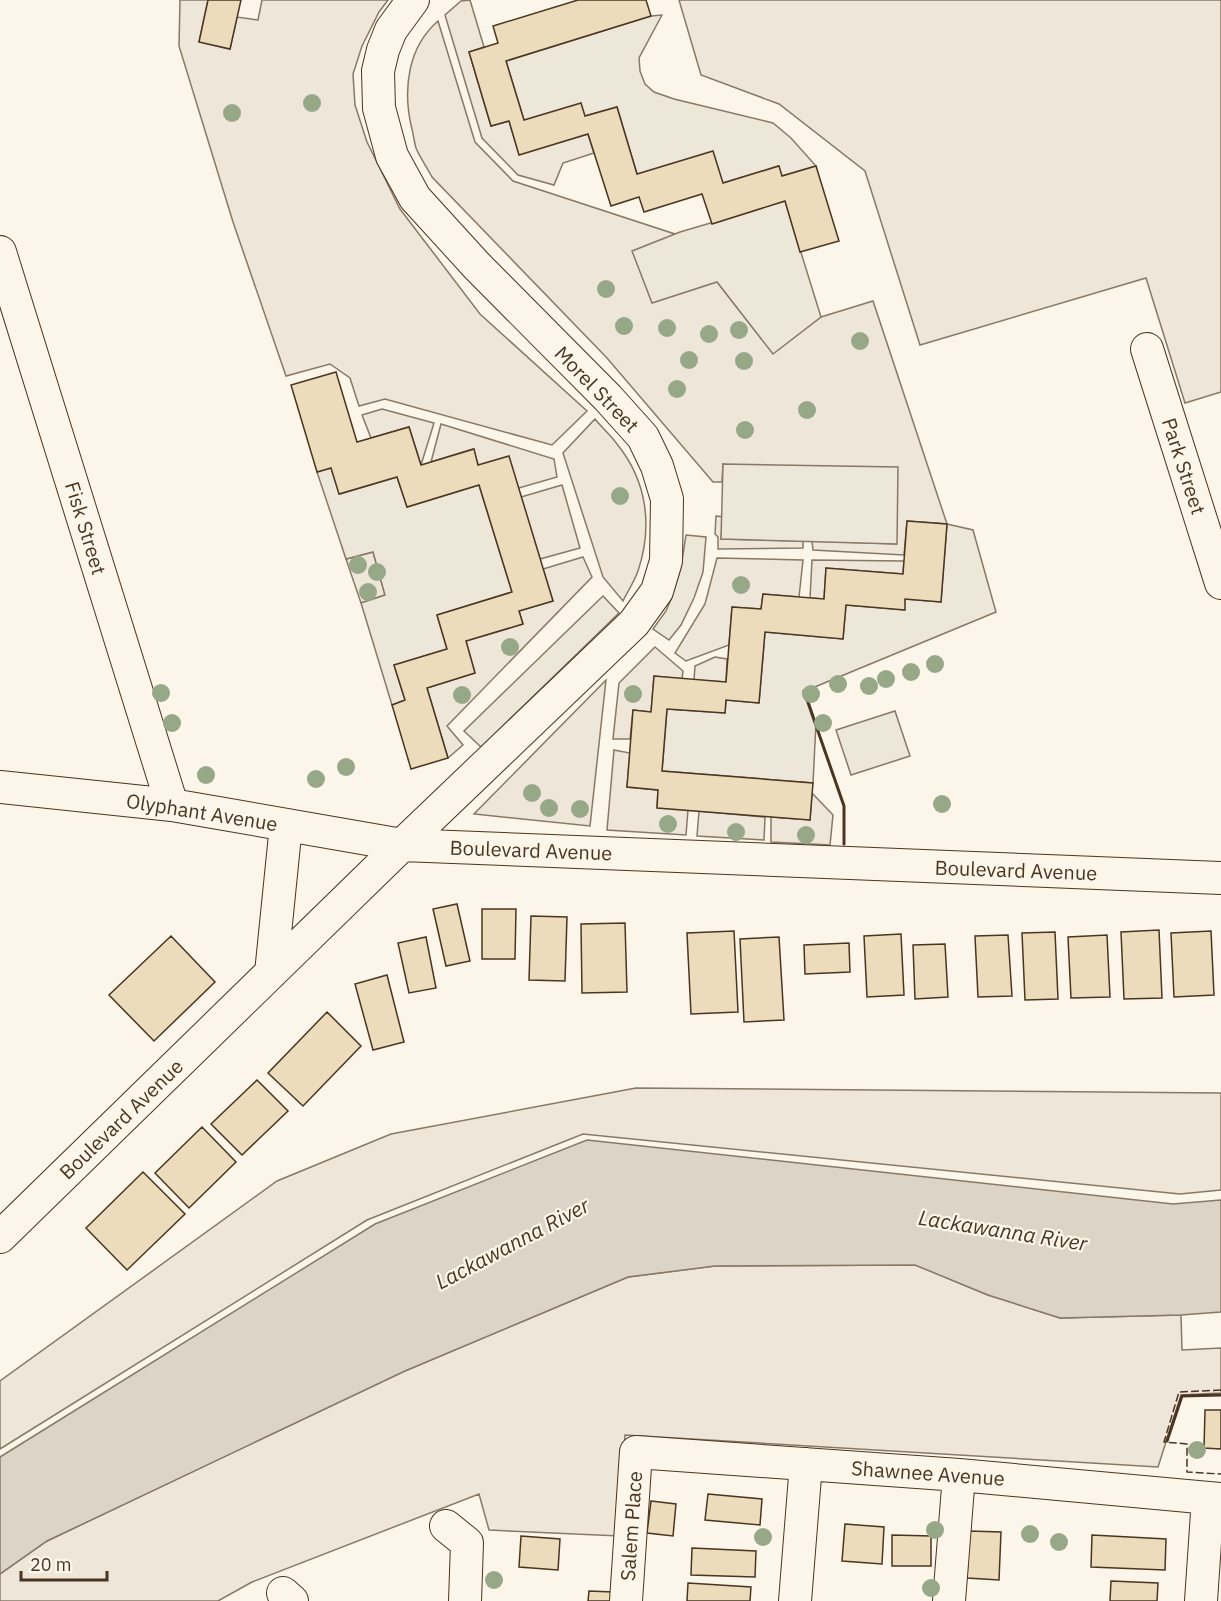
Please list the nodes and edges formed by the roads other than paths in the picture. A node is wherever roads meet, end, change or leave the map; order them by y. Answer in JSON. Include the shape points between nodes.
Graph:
{"nodes":[{"id":1,"x":413,"y":0,"type":"edge"},
{"id":2,"x":0,"y":252,"type":"edge"},
{"id":3,"x":1147,"y":349,"type":"dead end"},
{"id":4,"x":1221,"y":583,"type":"edge"},
{"id":5,"x":0,"y":787,"type":"edge"},
{"id":6,"x":172,"y":805,"type":"junction"},
{"id":7,"x":286,"y":825,"type":"junction"},
{"id":8,"x":402,"y":845,"type":"junction"},
{"id":9,"x":1221,"y":878,"type":"edge"},
{"id":10,"x":271,"y":973,"type":"junction"},
{"id":11,"x":0,"y":1237,"type":"edge"},
{"id":12,"x":636,"y":1452,"type":"joint"},
{"id":13,"x":806,"y":1464,"type":"junction"},
{"id":14,"x":959,"y":1475,"type":"junction"},
{"id":15,"x":1215,"y":1498,"type":"edge"},
{"id":16,"x":446,"y":1526,"type":"dead end"},
{"id":17,"x":465,"y":1601,"type":"edge"},
{"id":18,"x":626,"y":1601,"type":"edge"},
{"id":19,"x":795,"y":1601,"type":"edge"},
{"id":20,"x":949,"y":1601,"type":"edge"},
{"id":21,"x":1201,"y":1601,"type":"edge"}],
"edges":[{"from":1,"to":8,"type":"street","name":"Morel Street","via":[[391,30],[378,71],[379,108],[392,156],[415,198],[643,437],[667,499],[666,561],[657,591],[634,623]]},
{"from":2,"to":6,"type":"street","name":"Fisk Street"},
{"from":3,"to":4,"type":"street","name":"Park Street"},
{"from":5,"to":6,"type":"street","name":"Olyphant Avenue"},
{"from":6,"to":7,"type":"street","name":"Olyphant Avenue"},
{"from":7,"to":8,"type":"street","name":"Olyphant Avenue"},
{"from":7,"to":10,"type":"street"},
{"from":8,"to":9,"type":"street","name":"Boulevard Avenue"},
{"from":8,"to":10,"type":"street","name":"Boulevard Avenue"},
{"from":10,"to":11,"type":"street","name":"Boulevard Avenue"},
{"from":12,"to":13,"type":"street","name":"Shawnee Avenue"},
{"from":12,"to":18,"type":"street","name":"Salem Place"},
{"from":13,"to":14,"type":"street","name":"Shawnee Avenue"},
{"from":13,"to":19,"type":"street"},
{"from":14,"to":15,"type":"street","name":"Shawnee Avenue"},
{"from":14,"to":20,"type":"street"},
{"from":15,"to":21,"type":"street"},
{"from":16,"to":17,"type":"street","via":[[467,1544]]}]}
